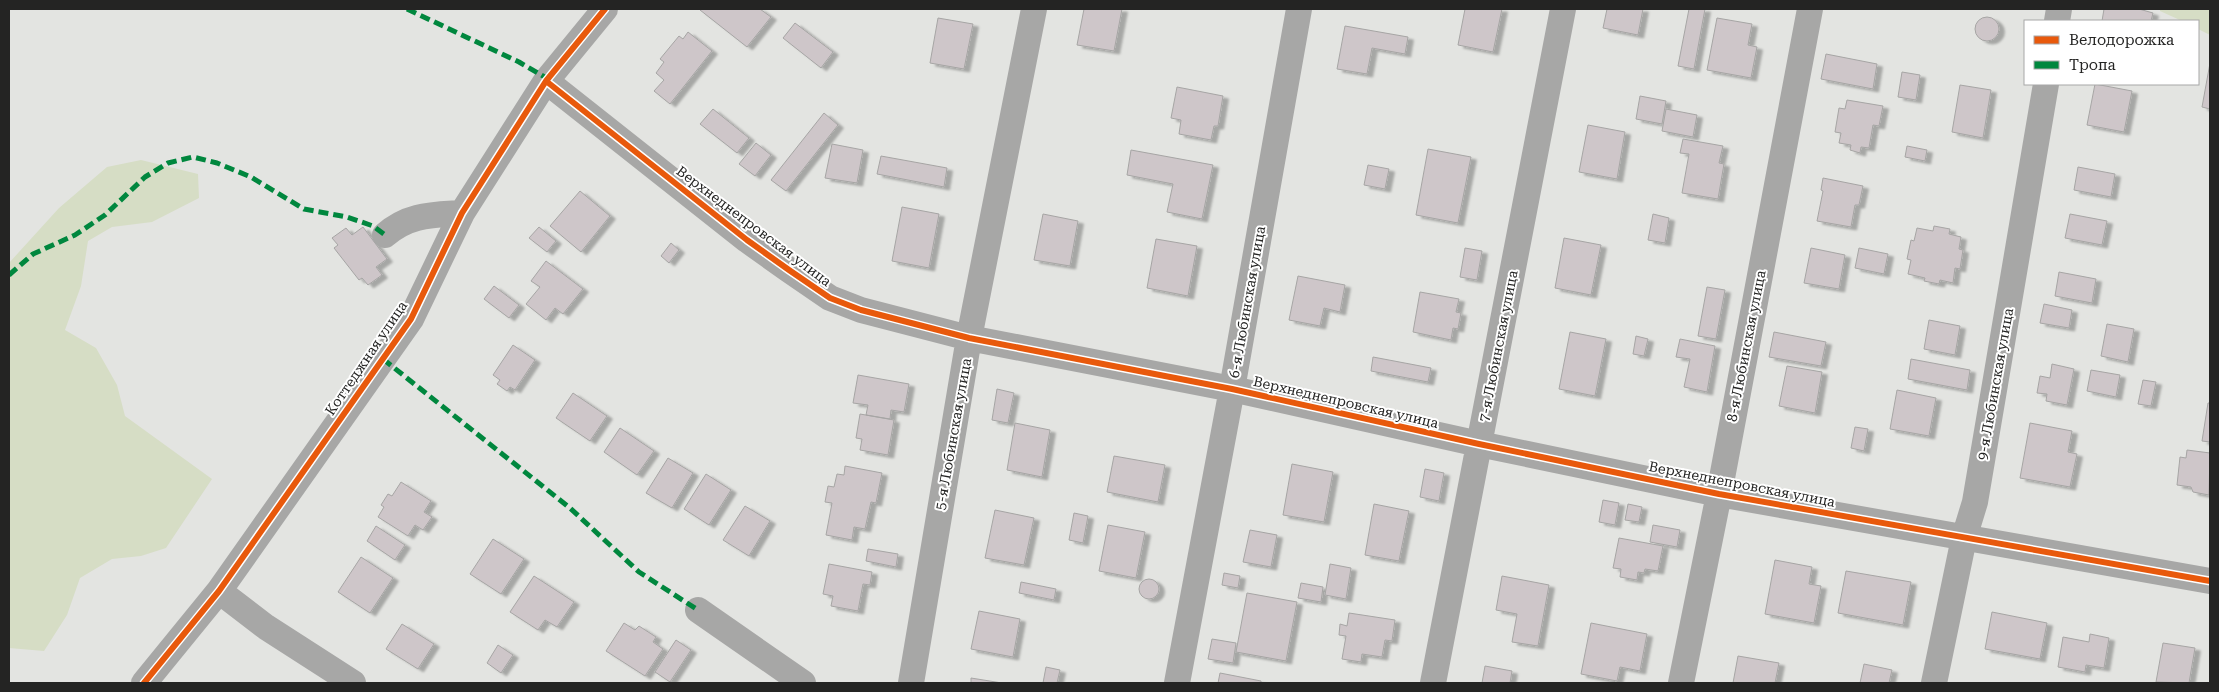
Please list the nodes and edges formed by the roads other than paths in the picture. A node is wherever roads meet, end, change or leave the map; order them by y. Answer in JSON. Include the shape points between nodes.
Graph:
{"nodes":[{"id":1,"x":605,"y":9,"type":"edge"},
{"id":2,"x":1034,"y":9,"type":"edge"},
{"id":3,"x":1299,"y":9,"type":"edge"},
{"id":4,"x":1563,"y":9,"type":"edge"},
{"id":5,"x":1810,"y":9,"type":"edge"},
{"id":6,"x":546,"y":81,"type":"junction"},
{"id":7,"x":2046,"y":85,"type":"edge"},
{"id":8,"x":462,"y":213,"type":"junction"},
{"id":9,"x":385,"y":235,"type":"dead end"},
{"id":10,"x":969,"y":338,"type":"junction"},
{"id":11,"x":1232,"y":389,"type":"junction"},
{"id":12,"x":1479,"y":444,"type":"junction"},
{"id":13,"x":1719,"y":494,"type":"junction"},
{"id":14,"x":1964,"y":538,"type":"junction"},
{"id":15,"x":2210,"y":581,"type":"edge"},
{"id":16,"x":219,"y":591,"type":"junction"},
{"id":17,"x":698,"y":610,"type":"dead end"},
{"id":18,"x":144,"y":683,"type":"edge"},
{"id":19,"x":353,"y":683,"type":"edge"},
{"id":20,"x":802,"y":683,"type":"edge"},
{"id":21,"x":911,"y":683,"type":"edge"},
{"id":22,"x":1177,"y":683,"type":"edge"},
{"id":23,"x":1433,"y":683,"type":"edge"},
{"id":24,"x":1681,"y":683,"type":"edge"},
{"id":25,"x":1934,"y":683,"type":"edge"}],
"edges":[{"from":1,"to":6,"type":"street","name":"Коттеджная улица"},
{"from":2,"to":10,"type":"street","name":"5-я Любинская улица"},
{"from":3,"to":11,"type":"street","name":"6-я Любинская улица"},
{"from":4,"to":12,"type":"street","name":"7-я Любинская улица"},
{"from":5,"to":13,"type":"street","name":"8-я Любинская улица"},
{"from":6,"to":8,"type":"street","name":"Коттеджная улица"},
{"from":6,"to":10,"type":"street","name":"Верхнеднепровская улица","via":[[747,240],[830,298],[861,310]]},
{"from":7,"to":14,"type":"street","name":"9-я Любинская улица","via":[[1975,502]]},
{"from":8,"to":9,"type":"street","via":[[417,218],[398,224]]},
{"from":8,"to":16,"type":"street","name":"Коттеджная улица","via":[[411,319]]},
{"from":10,"to":11,"type":"street","name":"Верхнеднепровская улица"},
{"from":10,"to":21,"type":"street","name":"5-я Любинская улица"},
{"from":11,"to":12,"type":"street","name":"Верхнеднепровская улица"},
{"from":11,"to":22,"type":"street","name":"6-я Любинская улица"},
{"from":12,"to":13,"type":"street","name":"Верхнеднепровская улица"},
{"from":12,"to":23,"type":"street","name":"7-я Любинская улица"},
{"from":13,"to":14,"type":"street","name":"Верхнеднепровская улица"},
{"from":13,"to":24,"type":"street","name":"8-я Любинская улица"},
{"from":14,"to":15,"type":"street","name":"Верхнеднепровская улица"},
{"from":14,"to":25,"type":"street","name":"9-я Любинская улица"},
{"from":16,"to":18,"type":"street","name":"Коттеджная улица"},
{"from":16,"to":19,"type":"street","via":[[266,627]]},
{"from":17,"to":20,"type":"street"}]}
